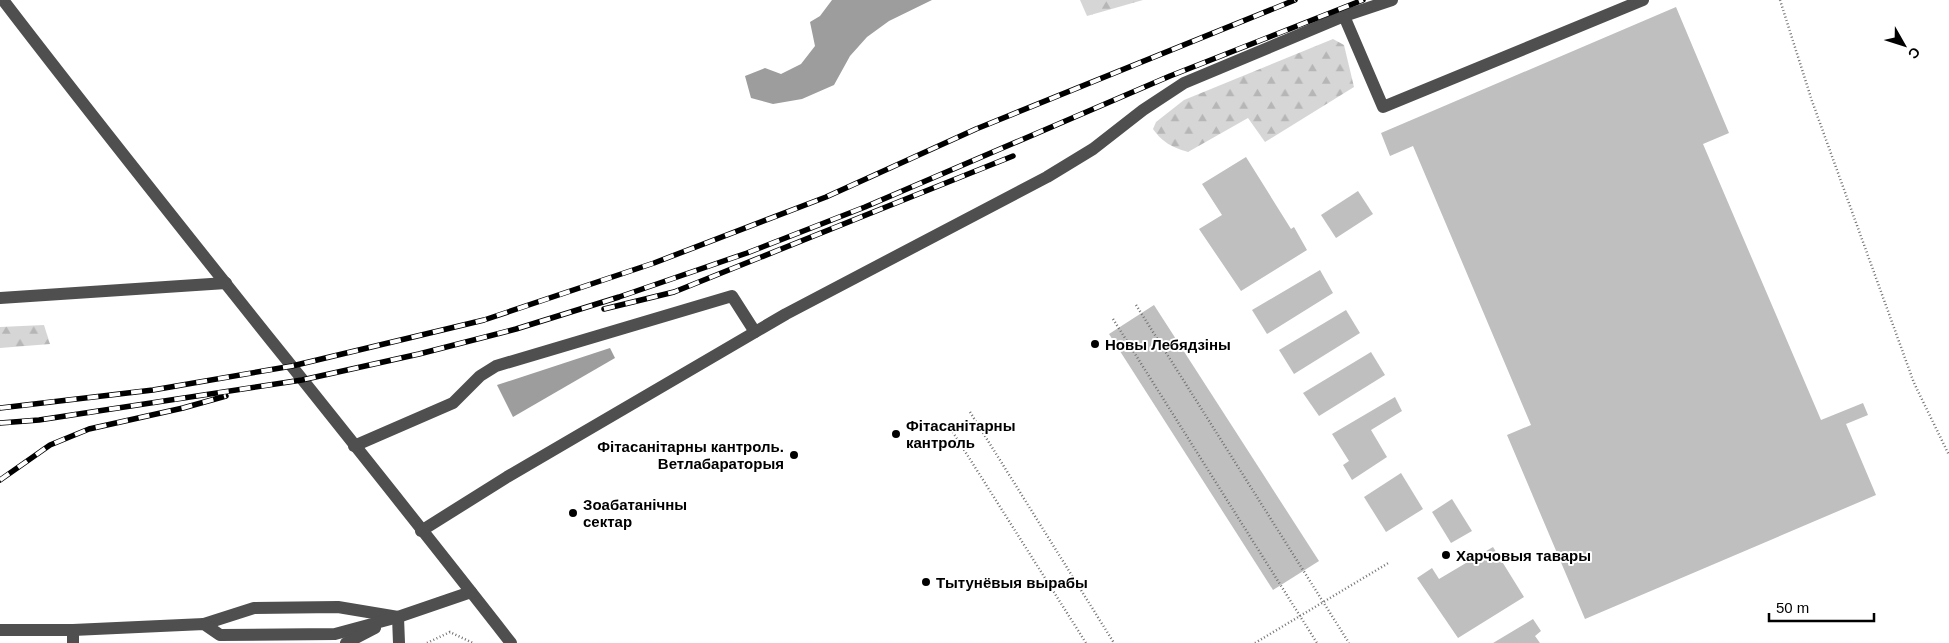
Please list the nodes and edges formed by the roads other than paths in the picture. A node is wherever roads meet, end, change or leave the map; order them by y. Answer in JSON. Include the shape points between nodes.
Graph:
{"nodes":[{"id":1,"x":3,"y":0,"type":"edge"},
{"id":2,"x":1392,"y":0,"type":"edge"},
{"id":3,"x":1643,"y":0,"type":"edge"},
{"id":4,"x":1344,"y":16,"type":"junction"},
{"id":5,"x":226,"y":283,"type":"junction"},
{"id":6,"x":0,"y":298,"type":"edge"},
{"id":7,"x":755,"y":332,"type":"junction"},
{"id":8,"x":354,"y":446,"type":"junction"},
{"id":9,"x":421,"y":530,"type":"junction"},
{"id":10,"x":472,"y":592,"type":"junction"},
{"id":11,"x":395,"y":618,"type":"junction"},
{"id":12,"x":204,"y":624,"type":"junction"},
{"id":13,"x":0,"y":630,"type":"edge"},
{"id":14,"x":220,"y":636,"type":"junction"},
{"id":15,"x":73,"y":637,"type":"edge"},
{"id":16,"x":232,"y":643,"type":"edge"},
{"id":17,"x":346,"y":643,"type":"edge"},
{"id":18,"x":400,"y":643,"type":"edge"},
{"id":19,"x":511,"y":643,"type":"edge"}],
"edges":[{"from":1,"to":5,"type":"street"},
{"from":2,"to":4,"type":"street"},
{"from":3,"to":4,"type":"street","via":[[1383,107]]},
{"from":4,"to":7,"type":"street","via":[[1184,83],[1047,178]]},
{"from":5,"to":6,"type":"street"},
{"from":5,"to":8,"type":"street"},
{"from":7,"to":8,"type":"street","via":[[732,296],[496,366],[480,376],[453,404]]},
{"from":7,"to":9,"type":"street"},
{"from":8,"to":9,"type":"street"},
{"from":9,"to":10,"type":"street"},
{"from":10,"to":11,"type":"street"},
{"from":10,"to":19,"type":"street"},
{"from":11,"to":12,"type":"street","via":[[338,608],[254,608]]},
{"from":11,"to":14,"type":"street","via":[[335,634]]},
{"from":11,"to":17,"type":"street"},
{"from":11,"to":18,"type":"street"},
{"from":12,"to":14,"type":"street"},
{"from":12,"to":15,"type":"street"},
{"from":13,"to":15,"type":"street"},
{"from":14,"to":16,"type":"street"}]}
